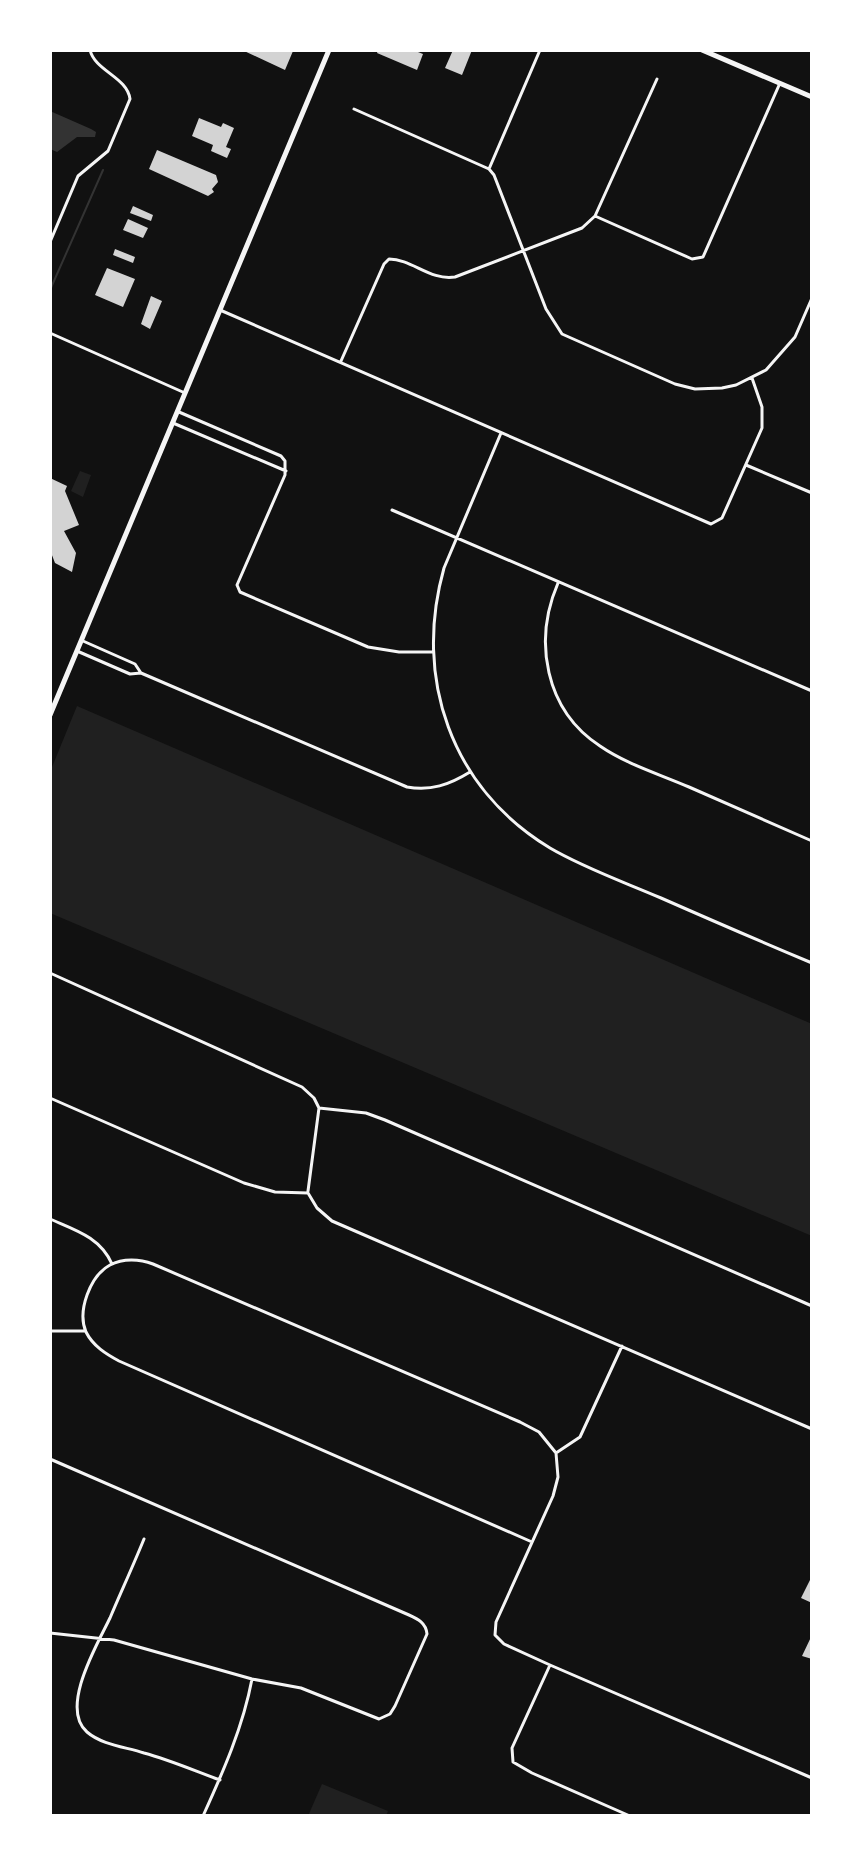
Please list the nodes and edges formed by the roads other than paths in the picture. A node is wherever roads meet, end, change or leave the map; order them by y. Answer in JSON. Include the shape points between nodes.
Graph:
{"nodes":[{"id":1,"x":90,"y":50,"type":"edge"},
{"id":2,"x":329,"y":50,"type":"edge"},
{"id":3,"x":540,"y":50,"type":"edge"},
{"id":4,"x":702,"y":50,"type":"edge"},
{"id":5,"x":657,"y":79,"type":"dead end"},
{"id":6,"x":780,"y":83,"type":"junction"},
{"id":7,"x":812,"y":97,"type":"edge"},
{"id":8,"x":354,"y":109,"type":"dead end"},
{"id":9,"x":489,"y":169,"type":"junction"},
{"id":10,"x":595,"y":216,"type":"junction"},
{"id":11,"x":50,"y":242,"type":"edge"},
{"id":12,"x":523,"y":251,"type":"junction"},
{"id":13,"x":812,"y":298,"type":"edge"},
{"id":14,"x":220,"y":310,"type":"junction"},
{"id":15,"x":50,"y":333,"type":"edge"},
{"id":16,"x":341,"y":362,"type":"junction"},
{"id":17,"x":752,"y":378,"type":"junction"},
{"id":18,"x":185,"y":393,"type":"junction"},
{"id":19,"x":178,"y":412,"type":"junction"},
{"id":20,"x":173,"y":423,"type":"junction"},
{"id":21,"x":501,"y":433,"type":"junction"},
{"id":22,"x":746,"y":465,"type":"junction"},
{"id":23,"x":286,"y":471,"type":"junction"},
{"id":24,"x":812,"y":493,"type":"edge"},
{"id":25,"x":392,"y":510,"type":"dead end"},
{"id":26,"x":456,"y":537,"type":"junction"},
{"id":27,"x":559,"y":582,"type":"junction"},
{"id":28,"x":81,"y":640,"type":"junction"},
{"id":29,"x":77,"y":651,"type":"junction"},
{"id":30,"x":432,"y":652,"type":"junction"},
{"id":31,"x":141,"y":673,"type":"junction"},
{"id":32,"x":812,"y":691,"type":"edge"},
{"id":33,"x":50,"y":715,"type":"edge"},
{"id":34,"x":470,"y":772,"type":"junction"},
{"id":35,"x":812,"y":841,"type":"edge"},
{"id":36,"x":812,"y":963,"type":"edge"},
{"id":37,"x":50,"y":973,"type":"edge"},
{"id":38,"x":50,"y":1098,"type":"edge"},
{"id":39,"x":319,"y":1108,"type":"junction"},
{"id":40,"x":308,"y":1193,"type":"junction"},
{"id":41,"x":50,"y":1219,"type":"edge"},
{"id":42,"x":112,"y":1264,"type":"junction"},
{"id":43,"x":812,"y":1306,"type":"edge"},
{"id":44,"x":50,"y":1331,"type":"edge"},
{"id":45,"x":85,"y":1331,"type":"junction"},
{"id":46,"x":622,"y":1346,"type":"junction"},
{"id":47,"x":812,"y":1429,"type":"edge"},
{"id":48,"x":556,"y":1453,"type":"junction"},
{"id":49,"x":50,"y":1459,"type":"edge"},
{"id":50,"x":144,"y":1539,"type":"dead end"},
{"id":51,"x":532,"y":1542,"type":"junction"},
{"id":52,"x":50,"y":1633,"type":"edge"},
{"id":53,"x":100,"y":1637,"type":"junction"},
{"id":54,"x":550,"y":1665,"type":"junction"},
{"id":55,"x":252,"y":1679,"type":"junction"},
{"id":56,"x":812,"y":1778,"type":"edge"},
{"id":57,"x":220,"y":1780,"type":"junction"},
{"id":58,"x":203,"y":1816,"type":"edge"},
{"id":59,"x":630,"y":1816,"type":"edge"}],
"edges":[{"from":1,"to":11,"type":"street","via":[[130,99],[108,151],[78,176]]},
{"from":2,"to":14,"type":"main road"},
{"from":3,"to":9,"type":"street"},
{"from":4,"to":6,"type":"main road"},
{"from":5,"to":10,"type":"street"},
{"from":6,"to":7,"type":"main road"},
{"from":6,"to":10,"type":"street","via":[[700,259]]},
{"from":8,"to":9,"type":"street"},
{"from":9,"to":12,"type":"street"},
{"from":10,"to":12,"type":"street","via":[[582,228]]},
{"from":12,"to":16,"type":"street","via":[[449,278],[389,259]]},
{"from":12,"to":17,"type":"street","via":[[553,322],[571,340],[684,387],[722,388]]},
{"from":13,"to":17,"type":"street","via":[[787,348]]},
{"from":14,"to":16,"type":"street"},
{"from":14,"to":18,"type":"main road"},
{"from":15,"to":18,"type":"street"},
{"from":16,"to":21,"type":"street"},
{"from":17,"to":22,"type":"street","via":[[763,420]]},
{"from":18,"to":19,"type":"main road"},
{"from":19,"to":20,"type":"main road"},
{"from":19,"to":23,"type":"street","via":[[281,456]]},
{"from":20,"to":23,"type":"street"},
{"from":20,"to":28,"type":"main road"},
{"from":21,"to":22,"type":"street","via":[[707,523],[722,518]]},
{"from":21,"to":26,"type":"street"},
{"from":22,"to":24,"type":"street"},
{"from":23,"to":30,"type":"street","via":[[238,581],[240,592],[360,644]]},
{"from":25,"to":26,"type":"street"},
{"from":26,"to":27,"type":"street"},
{"from":26,"to":30,"type":"street","via":[[438,590]]},
{"from":27,"to":32,"type":"street"},
{"from":27,"to":35,"type":"street","via":[[546,620],[545,646],[550,678],[572,723],[614,755]]},
{"from":28,"to":29,"type":"main road"},
{"from":28,"to":31,"type":"street","via":[[135,664]]},
{"from":29,"to":31,"type":"street","via":[[130,674]]},
{"from":29,"to":33,"type":"main road"},
{"from":30,"to":34,"type":"street","via":[[445,717]]},
{"from":31,"to":34,"type":"street","via":[[407,787],[443,787]]},
{"from":34,"to":36,"type":"street","via":[[501,810],[551,848]]},
{"from":37,"to":39,"type":"street","via":[[302,1087]]},
{"from":38,"to":40,"type":"street","via":[[244,1183],[275,1192]]},
{"from":39,"to":40,"type":"street"},
{"from":39,"to":43,"type":"street","via":[[385,1120]]},
{"from":40,"to":46,"type":"street","via":[[332,1221]]},
{"from":41,"to":42,"type":"street","via":[[95,1240]]},
{"from":42,"to":45,"type":"street","via":[[97,1276],[87,1297]]},
{"from":42,"to":48,"type":"street","via":[[153,1264],[520,1422],[539,1432]]},
{"from":44,"to":45,"type":"street"},
{"from":45,"to":51,"type":"street","via":[[101,1351],[119,1361]]},
{"from":46,"to":47,"type":"street"},
{"from":46,"to":48,"type":"street","via":[[585,1430]]},
{"from":48,"to":51,"type":"street","via":[[556,1486]]},
{"from":49,"to":55,"type":"street","via":[[409,1615],[427,1628],[395,1706],[384,1718],[301,1688]]},
{"from":50,"to":53,"type":"street"},
{"from":51,"to":54,"type":"street","via":[[495,1635]]},
{"from":52,"to":53,"type":"street"},
{"from":53,"to":55,"type":"street"},
{"from":53,"to":57,"type":"street","via":[[78,1698],[83,1729],[102,1741]]},
{"from":54,"to":56,"type":"street"},
{"from":54,"to":59,"type":"street","via":[[512,1748],[513,1762]]},
{"from":55,"to":57,"type":"street"},
{"from":57,"to":58,"type":"street"}]}
